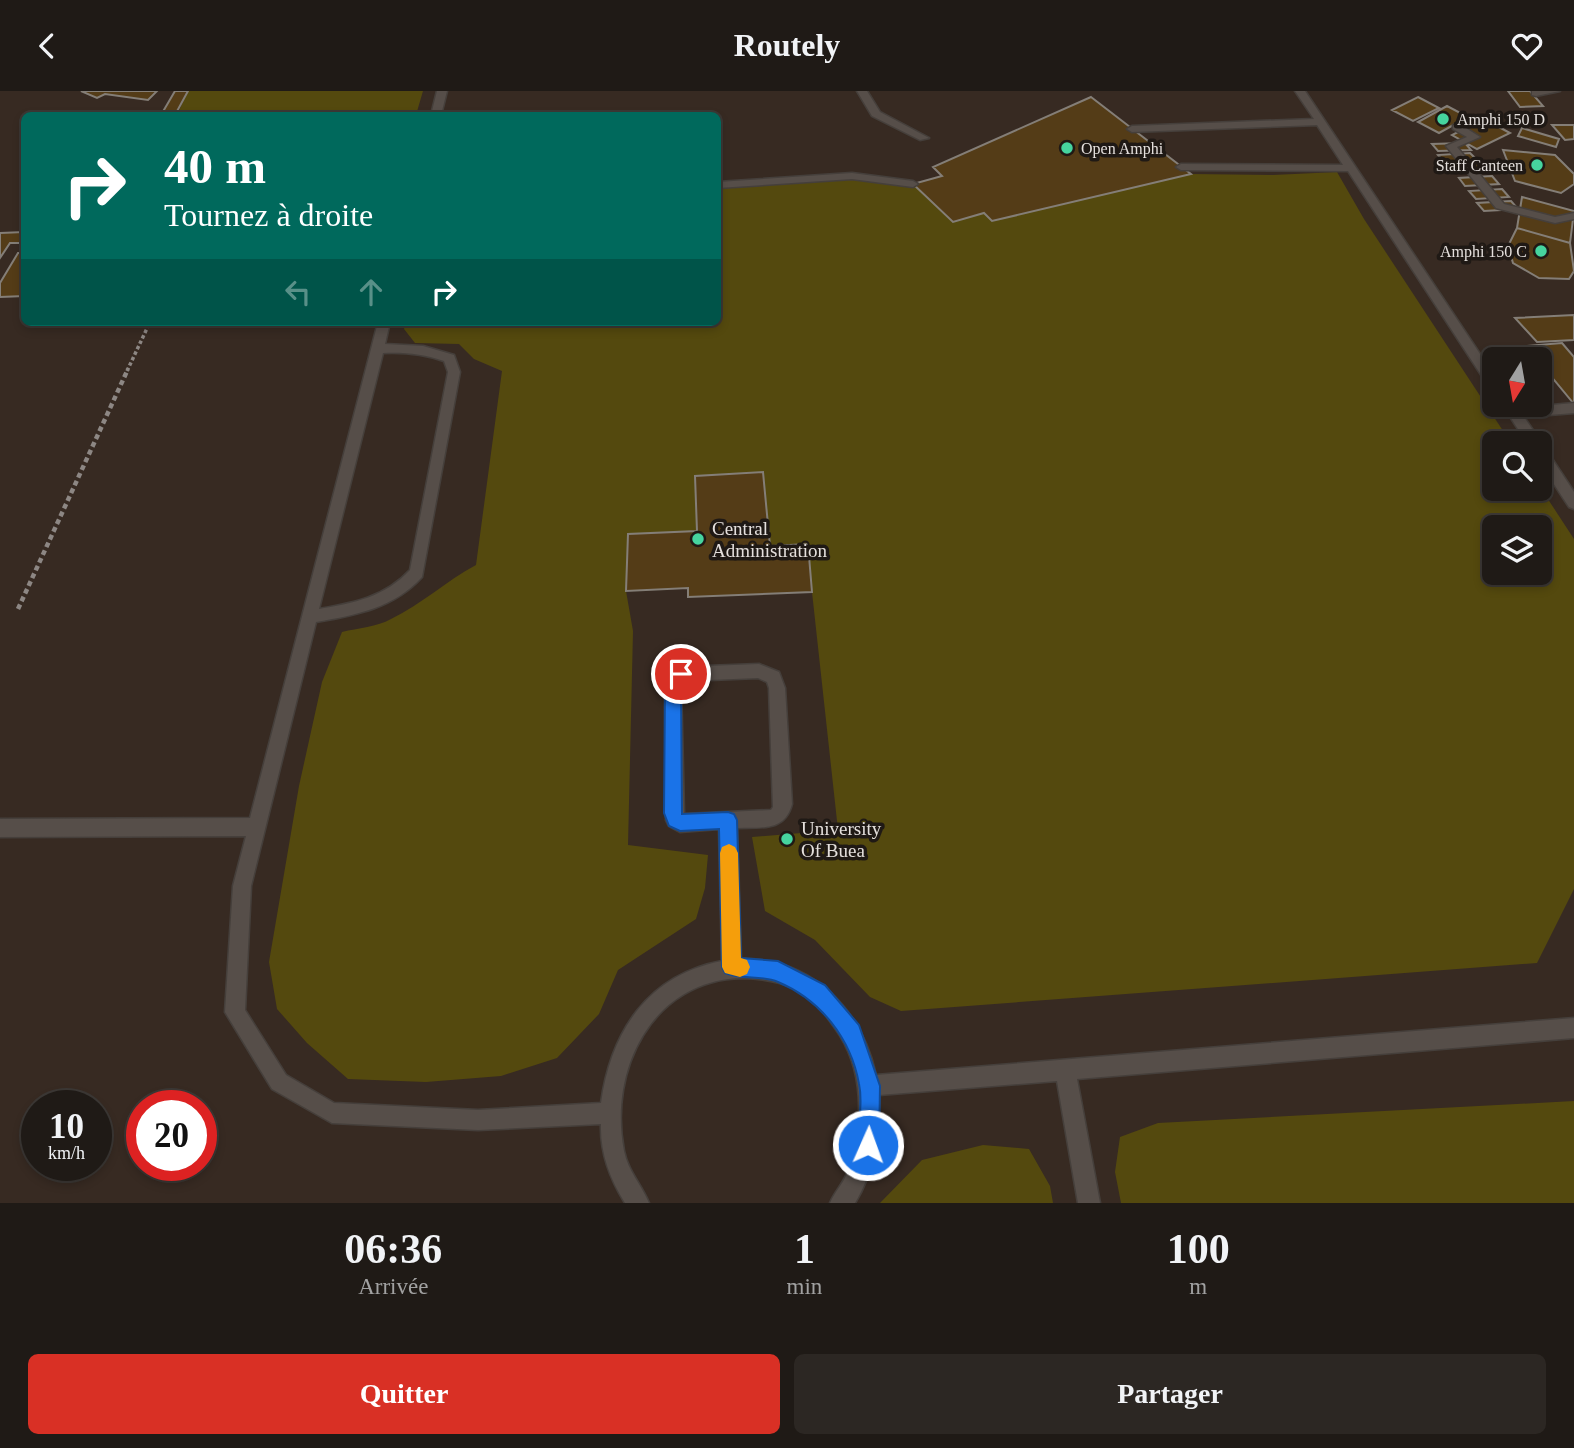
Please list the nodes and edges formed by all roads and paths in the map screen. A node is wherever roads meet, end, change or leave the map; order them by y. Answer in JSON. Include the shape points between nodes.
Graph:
{"nodes":[{"id":1,"x":442,"y":91,"type":"edge"},
{"id":2,"x":862,"y":91,"type":"edge"},
{"id":3,"x":1300,"y":91,"type":"edge"},
{"id":4,"x":1555,"y":91,"type":"edge"},
{"id":5,"x":1536,"y":93,"type":"dead end"},
{"id":6,"x":437,"y":112,"type":"edge"},
{"id":7,"x":1321,"y":123,"type":"junction"},
{"id":8,"x":1457,"y":127,"type":"dead end"},
{"id":9,"x":1132,"y":129,"type":"dead end"},
{"id":10,"x":924,"y":138,"type":"dead end"},
{"id":11,"x":1181,"y":166,"type":"dead end"},
{"id":12,"x":1352,"y":168,"type":"junction"},
{"id":13,"x":913,"y":184,"type":"dead end"},
{"id":14,"x":721,"y":185,"type":"edge"},
{"id":15,"x":1573,"y":218,"type":"edge"},
{"id":16,"x":148,"y":326,"type":"edge"},
{"id":17,"x":383,"y":326,"type":"edge"},
{"id":18,"x":377,"y":349,"type":"junction"},
{"id":19,"x":1482,"y":366,"type":"edge"},
{"id":20,"x":1552,"y":408,"type":"edge"},
{"id":21,"x":1574,"y":408,"type":"edge"},
{"id":22,"x":1552,"y":470,"type":"edge"},
{"id":23,"x":1574,"y":503,"type":"edge"},
{"id":24,"x":18,"y":609,"type":"dead end"},
{"id":25,"x":310,"y":617,"type":"junction"},
{"id":26,"x":728,"y":820,"type":"junction"},
{"id":27,"x":257,"y":827,"type":"junction"},
{"id":28,"x":0,"y":828,"type":"edge"},
{"id":29,"x":732,"y":967,"type":"junction"},
{"id":30,"x":1574,"y":1028,"type":"edge"},
{"id":31,"x":1065,"y":1069,"type":"junction"},
{"id":32,"x":870,"y":1086,"type":"junction"},
{"id":33,"x":610,"y":1113,"type":"junction"},
{"id":34,"x":638,"y":1203,"type":"edge"},
{"id":35,"x":841,"y":1203,"type":"edge"},
{"id":36,"x":1089,"y":1203,"type":"edge"}],
"edges":[{"from":1,"to":6,"type":"lane"},
{"from":2,"to":10,"type":"lane","via":[[876,114]]},
{"from":3,"to":7,"type":"lane"},
{"from":4,"to":5,"type":"lane"},
{"from":7,"to":9,"type":"lane"},
{"from":7,"to":12,"type":"lane"},
{"from":8,"to":15,"type":"lane","via":[[1475,137],[1451,146],[1500,207],[1543,222]]},
{"from":11,"to":12,"type":"lane"},
{"from":12,"to":19,"type":"lane"},
{"from":13,"to":14,"type":"lane","via":[[852,176]]},
{"from":16,"to":24,"type":"path"},
{"from":17,"to":18,"type":"lane"},
{"from":18,"to":25,"type":"lane"},
{"from":18,"to":25,"type":"lane","via":[[431,352],[450,358],[454,372],[417,573],[405,589],[365,607]]},
{"from":20,"to":21,"type":"lane"},
{"from":22,"to":23,"type":"lane"},
{"from":25,"to":27,"type":"lane"},
{"from":26,"to":26,"type":"lane","via":[[774,818],[781,812],[777,688],[773,677],[759,671],[681,674],[673,684],[675,820]]},
{"from":26,"to":29,"type":"lane"},
{"from":27,"to":28,"type":"lane"},
{"from":27,"to":33,"type":"lane","via":[[242,886],[235,1012],[279,1081],[332,1113],[478,1120]]},
{"from":29,"to":32,"type":"lane","via":[[778,971],[818,992],[852,1033]]},
{"from":29,"to":33,"type":"lane","via":[[687,980],[649,1010],[620,1058]]},
{"from":30,"to":31,"type":"lane"},
{"from":31,"to":32,"type":"lane"},
{"from":31,"to":36,"type":"lane"},
{"from":32,"to":35,"type":"lane","via":[[868,1145]]},
{"from":33,"to":34,"type":"lane","via":[[619,1172]]}]}
